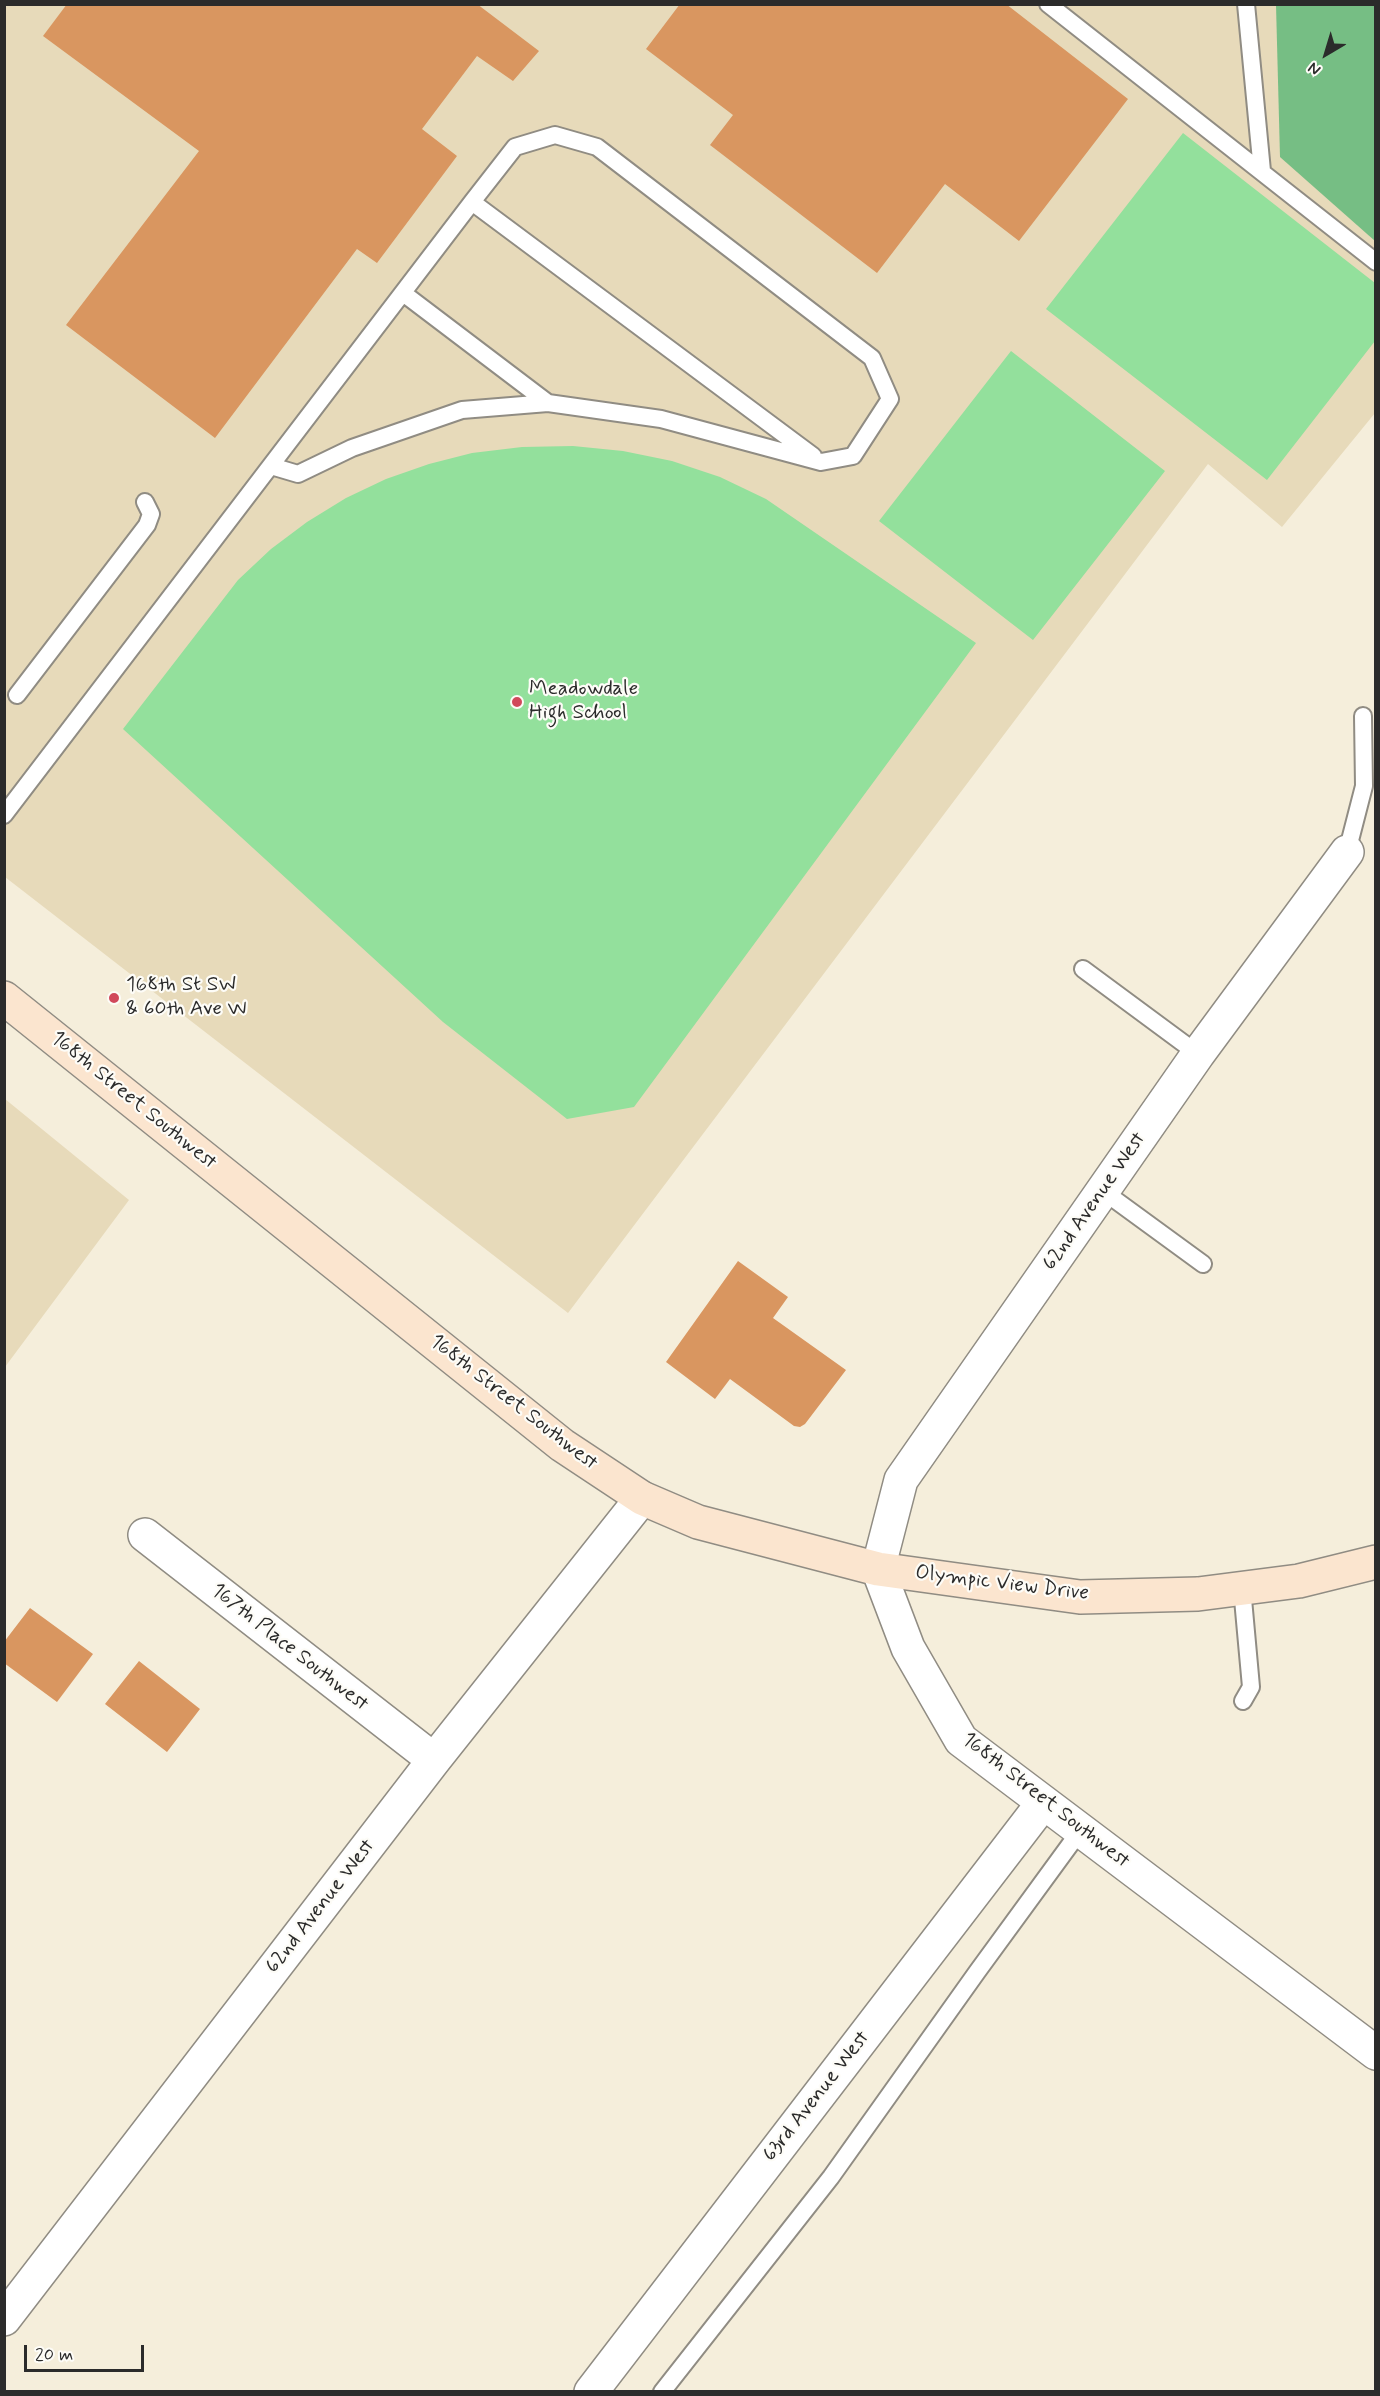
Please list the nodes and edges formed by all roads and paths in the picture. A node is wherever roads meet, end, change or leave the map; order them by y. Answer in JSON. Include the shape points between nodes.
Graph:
{"nodes":[{"id":1,"x":1048,"y":4,"type":"edge"},
{"id":2,"x":1246,"y":4,"type":"edge"},
{"id":3,"x":1262,"y":171,"type":"junction"},
{"id":4,"x":472,"y":202,"type":"junction"},
{"id":5,"x":1376,"y":262,"type":"edge"},
{"id":6,"x":403,"y":293,"type":"junction"},
{"id":7,"x":548,"y":403,"type":"junction"},
{"id":8,"x":821,"y":462,"type":"junction"},
{"id":9,"x":271,"y":466,"type":"junction"},
{"id":10,"x":145,"y":502,"type":"dead end"},
{"id":11,"x":17,"y":694,"type":"dead end"},
{"id":12,"x":1363,"y":716,"type":"dead end"},
{"id":13,"x":4,"y":815,"type":"edge"},
{"id":14,"x":1347,"y":852,"type":"joint"},
{"id":15,"x":1083,"y":969,"type":"dead end"},
{"id":16,"x":4,"y":999,"type":"edge"},
{"id":17,"x":1198,"y":1054,"type":"junction"},
{"id":18,"x":1103,"y":1191,"type":"junction"},
{"id":19,"x":1203,"y":1264,"type":"dead end"},
{"id":20,"x":642,"y":1498,"type":"junction"},
{"id":21,"x":145,"y":1535,"type":"dead end"},
{"id":22,"x":1376,"y":1562,"type":"edge"},
{"id":23,"x":878,"y":1569,"type":"junction"},
{"id":24,"x":1242,"y":1588,"type":"junction"},
{"id":25,"x":1243,"y":1701,"type":"dead end"},
{"id":26,"x":434,"y":1760,"type":"junction"},
{"id":27,"x":1043,"y":1803,"type":"junction"},
{"id":28,"x":1080,"y":1831,"type":"junction"},
{"id":29,"x":1376,"y":2053,"type":"edge"},
{"id":30,"x":4,"y":2319,"type":"edge"},
{"id":31,"x":591,"y":2391,"type":"edge"},
{"id":32,"x":662,"y":2391,"type":"edge"}],
"edges":[{"from":1,"to":3,"type":"lane"},
{"from":2,"to":3,"type":"lane"},
{"from":3,"to":5,"type":"lane"},
{"from":4,"to":6,"type":"lane"},
{"from":4,"to":8,"type":"lane"},
{"from":4,"to":8,"type":"lane","via":[[515,147],[555,135],[597,147],[872,358],[890,399],[854,456]]},
{"from":6,"to":7,"type":"lane"},
{"from":6,"to":9,"type":"lane"},
{"from":7,"to":8,"type":"lane","via":[[661,419]]},
{"from":7,"to":9,"type":"lane","via":[[462,410],[351,448],[298,474]]},
{"from":9,"to":13,"type":"lane"},
{"from":10,"to":11,"type":"lane","via":[[151,514],[147,525]]},
{"from":12,"to":14,"type":"lane","via":[[1364,786]]},
{"from":14,"to":17,"type":"street","name":"62nd Avenue West"},
{"from":15,"to":17,"type":"lane"},
{"from":16,"to":20,"type":"main road","name":"168th Street Southwest","via":[[562,1446]]},
{"from":17,"to":18,"type":"street","name":"62nd Avenue West"},
{"from":18,"to":19,"type":"lane"},
{"from":18,"to":23,"type":"street","name":"62nd Avenue West","via":[[901,1480]]},
{"from":20,"to":23,"type":"main road","name":"168th Street Southwest","via":[[698,1522]]},
{"from":20,"to":26,"type":"street","name":"62nd Avenue West"},
{"from":21,"to":26,"type":"street","name":"167th Place Southwest"},
{"from":22,"to":24,"type":"main road","name":"Olympic View Drive","via":[[1299,1581]]},
{"from":23,"to":24,"type":"main road","name":"Olympic View Drive","via":[[1080,1597],[1198,1594]]},
{"from":23,"to":27,"type":"street","name":"168th Street Southwest","via":[[908,1648],[961,1740]]},
{"from":24,"to":25,"type":"lane","via":[[1251,1687]]},
{"from":26,"to":30,"type":"street","name":"62nd Avenue West"},
{"from":27,"to":28,"type":"street","name":"168th Street Southwest"},
{"from":27,"to":31,"type":"street","name":"63rd Avenue West"},
{"from":28,"to":29,"type":"street","name":"168th Street Southwest"},
{"from":28,"to":32,"type":"lane","via":[[831,2177]]}]}
